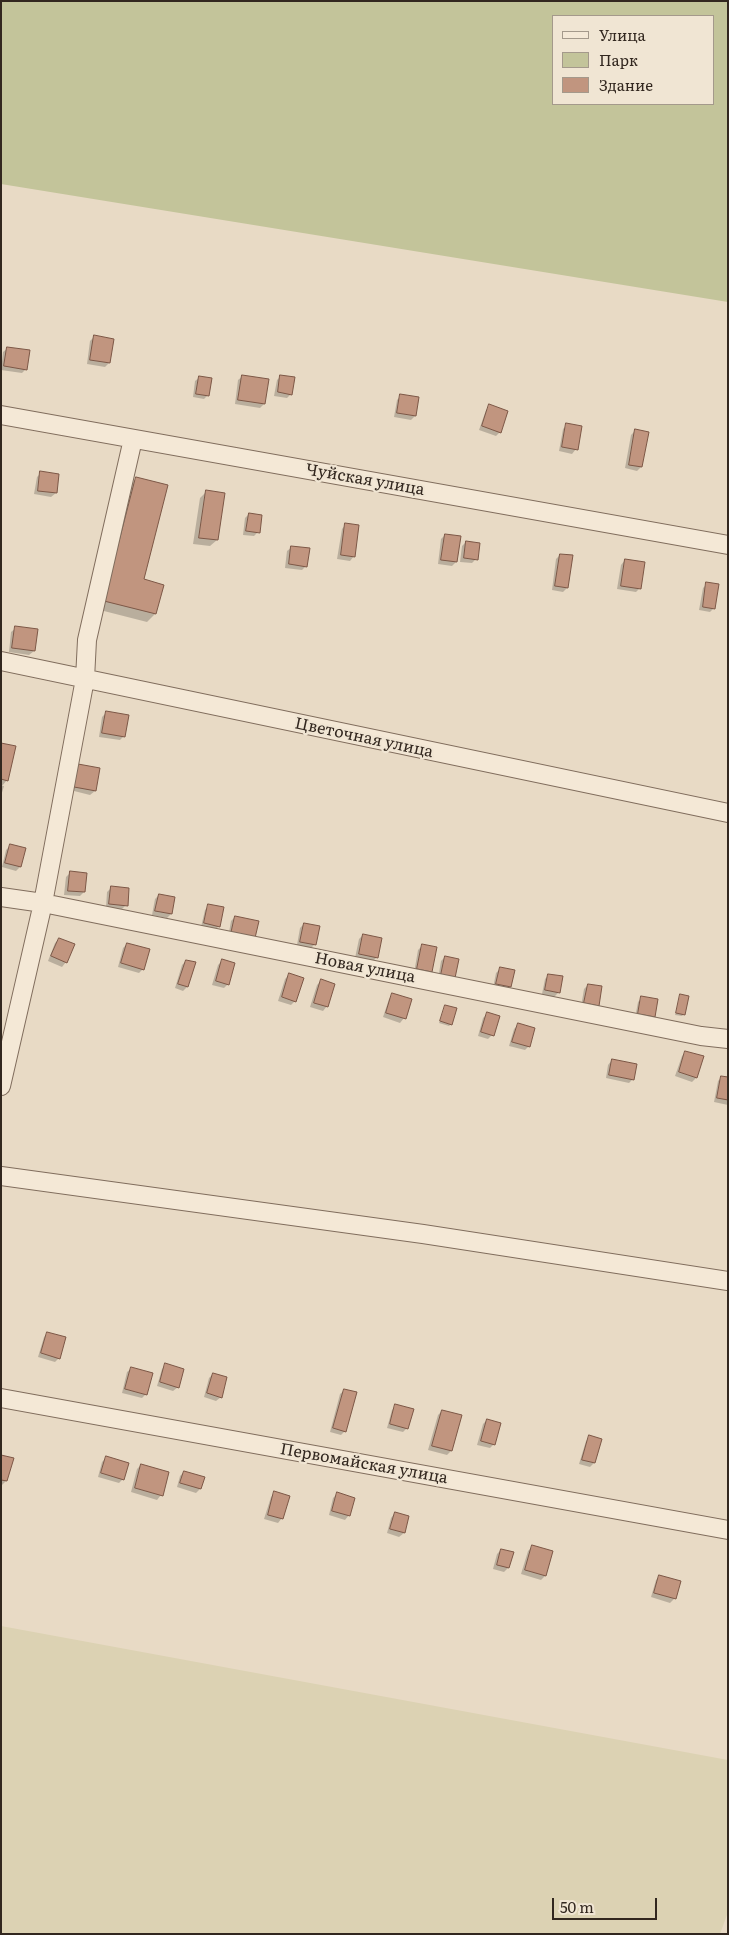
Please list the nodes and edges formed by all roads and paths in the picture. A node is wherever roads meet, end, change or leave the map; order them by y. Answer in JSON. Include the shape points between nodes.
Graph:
{"nodes":[{"id":1,"x":1,"y":415,"type":"edge"},
{"id":2,"x":133,"y":439,"type":"junction"},
{"id":3,"x":728,"y":544,"type":"edge"},
{"id":4,"x":1,"y":661,"type":"edge"},
{"id":5,"x":86,"y":679,"type":"junction"},
{"id":6,"x":728,"y":813,"type":"edge"},
{"id":7,"x":1,"y":897,"type":"edge"},
{"id":8,"x":43,"y":903,"type":"junction"},
{"id":9,"x":728,"y":1038,"type":"edge"},
{"id":10,"x":1,"y":1086,"type":"edge"},
{"id":11,"x":1,"y":1176,"type":"edge"},
{"id":12,"x":728,"y":1281,"type":"edge"},
{"id":13,"x":1,"y":1398,"type":"edge"},
{"id":14,"x":728,"y":1530,"type":"edge"}],
"edges":[{"from":1,"to":2,"type":"street","name":"Чуйская улица"},
{"from":2,"to":3,"type":"street","name":"Чуйская улица"},
{"from":2,"to":5,"type":"street","via":[[87,640]]},
{"from":4,"to":5,"type":"street","name":"Цветочная улица"},
{"from":5,"to":6,"type":"street","name":"Цветочная улица"},
{"from":5,"to":8,"type":"street"},
{"from":7,"to":8,"type":"street","name":"Новая улица"},
{"from":8,"to":9,"type":"street","name":"Новая улица","via":[[701,1036]]},
{"from":8,"to":10,"type":"street"},
{"from":11,"to":12,"type":"street","via":[[423,1234]]},
{"from":13,"to":14,"type":"street","name":"Первомайская улица"}]}
